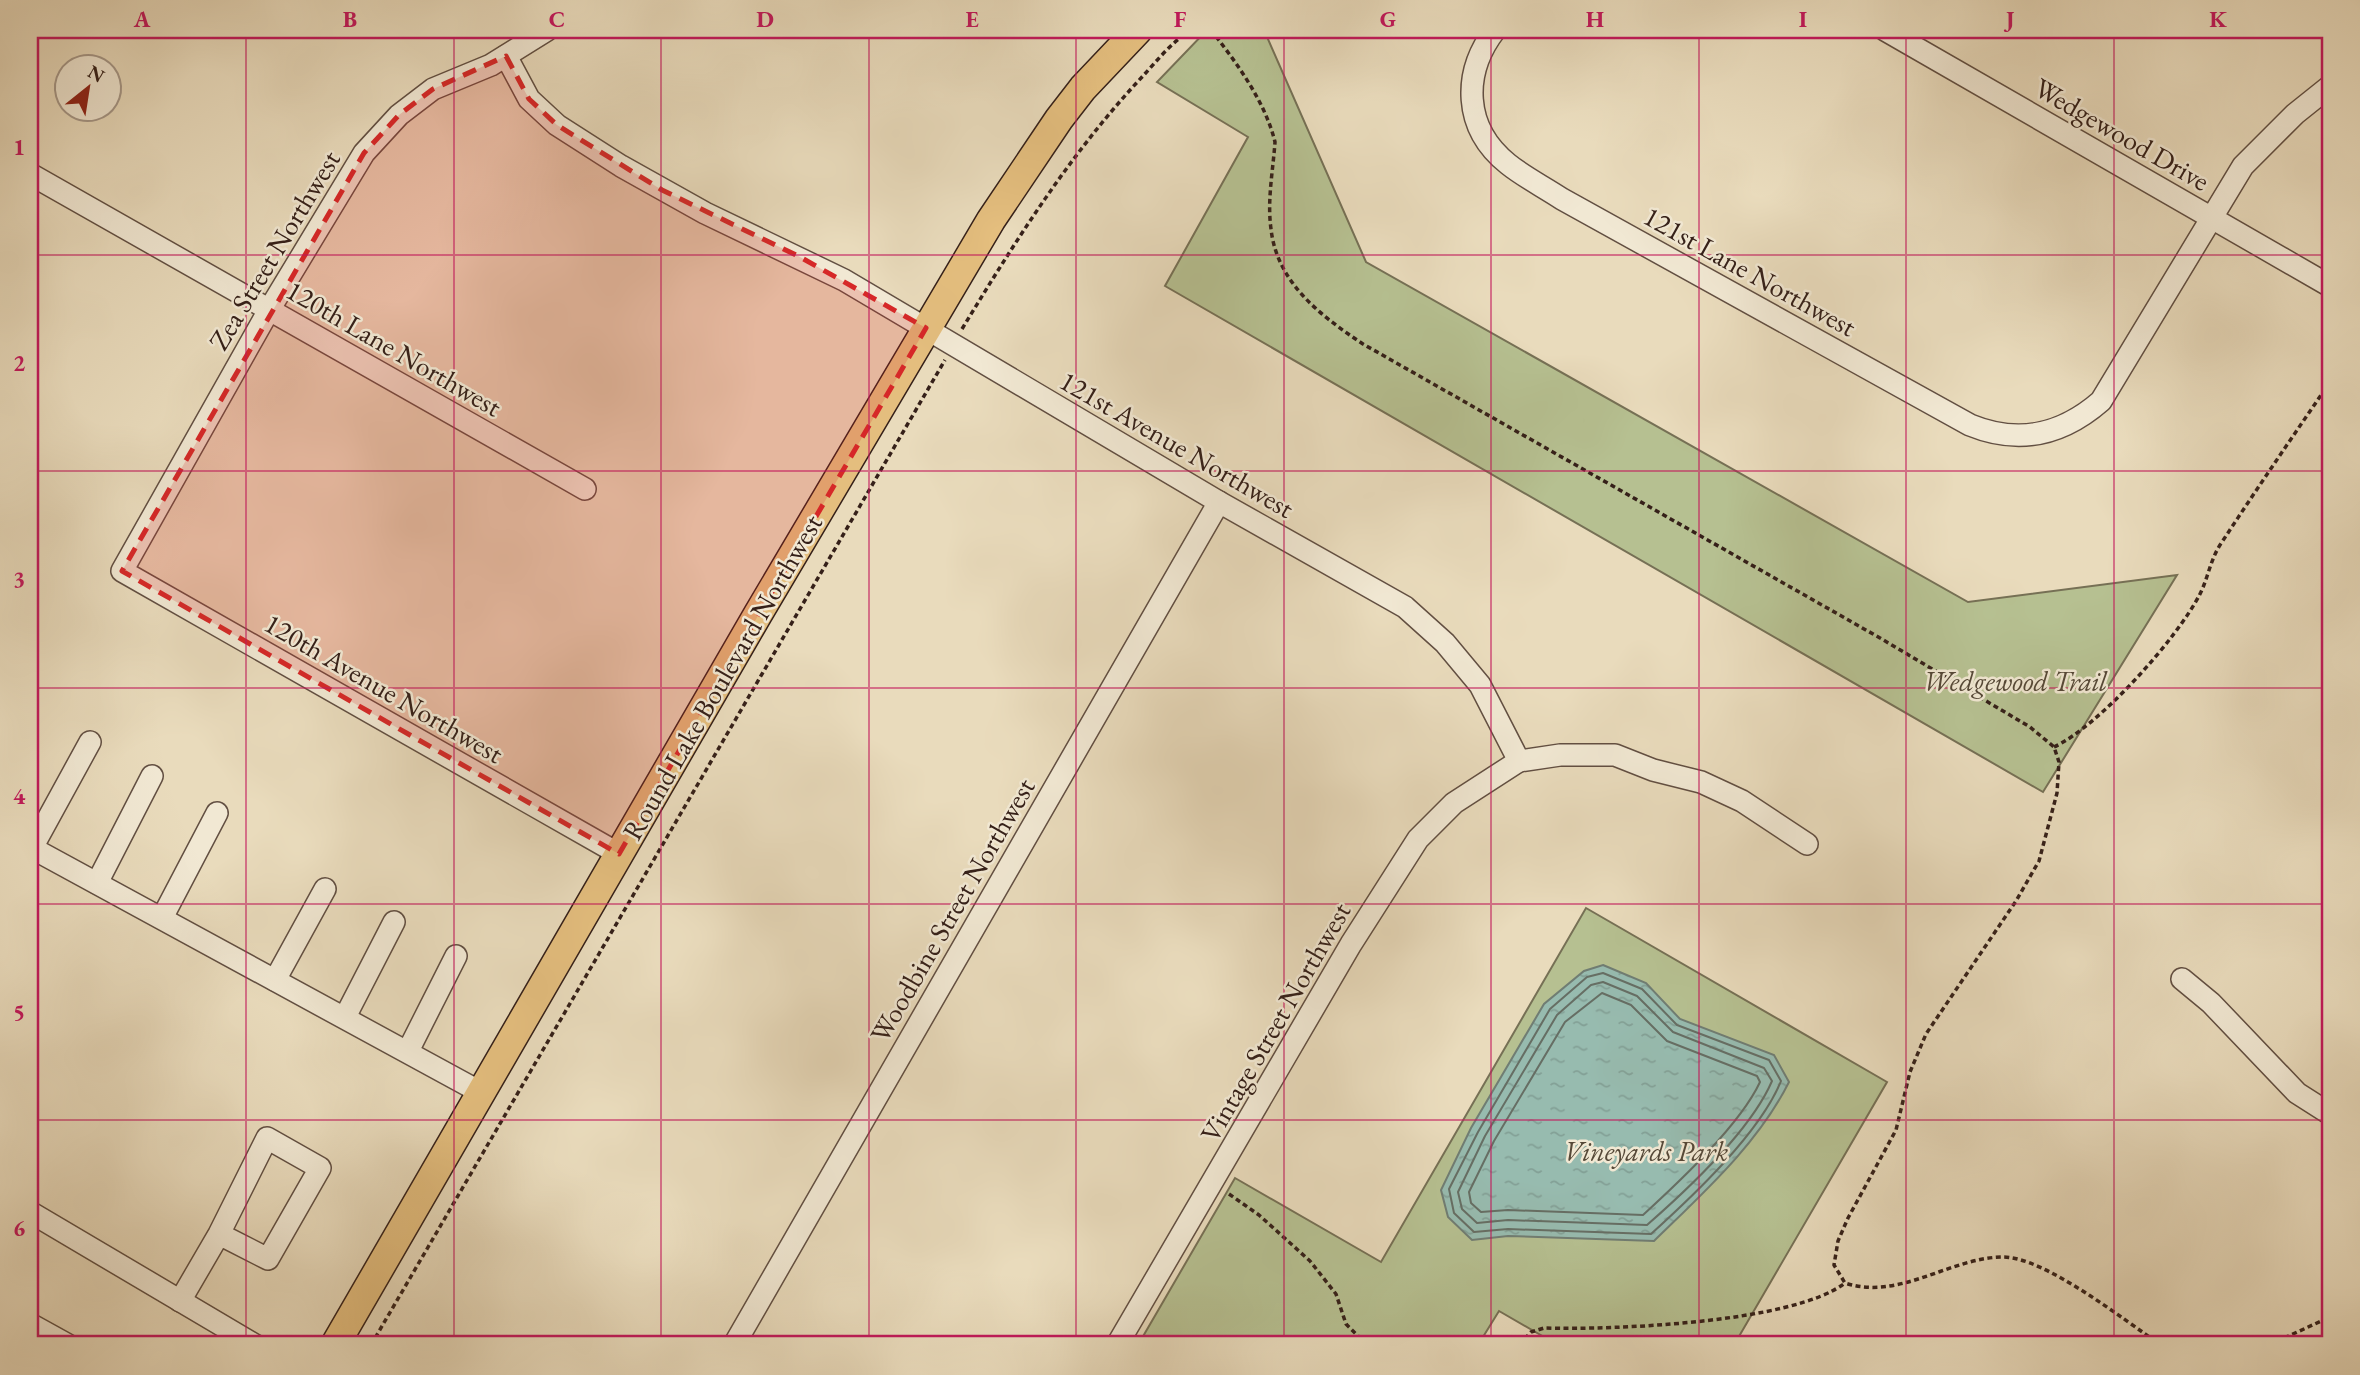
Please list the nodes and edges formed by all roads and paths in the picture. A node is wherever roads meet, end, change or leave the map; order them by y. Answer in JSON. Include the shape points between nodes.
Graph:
{"nodes":[{"id":1,"x":547,"y":30,"type":"edge"},
{"id":2,"x":1138,"y":30,"type":"edge"},
{"id":3,"x":1192,"y":30,"type":"edge"},
{"id":4,"x":1211,"y":30,"type":"edge"},
{"id":5,"x":1495,"y":30,"type":"edge"},
{"id":6,"x":1885,"y":30,"type":"edge"},
{"id":7,"x":506,"y":56,"type":"junction"},
{"id":8,"x":2330,"y":86,"type":"edge"},
{"id":9,"x":30,"y":174,"type":"edge"},
{"id":10,"x":2210,"y":217,"type":"junction"},
{"id":11,"x":2330,"y":286,"type":"edge"},
{"id":12,"x":269,"y":310,"type":"junction"},
{"id":13,"x":926,"y":328,"type":"junction"},
{"id":14,"x":953,"y":345,"type":"junction"},
{"id":15,"x":2330,"y":382,"type":"edge"},
{"id":16,"x":585,"y":489,"type":"dead end"},
{"id":17,"x":1219,"y":502,"type":"junction"},
{"id":18,"x":122,"y":571,"type":"joint"},
{"id":19,"x":90,"y":742,"type":"dead end"},
{"id":20,"x":2054,"y":747,"type":"junction"},
{"id":21,"x":1520,"y":761,"type":"junction"},
{"id":22,"x":152,"y":776,"type":"dead end"},
{"id":23,"x":217,"y":813,"type":"dead end"},
{"id":24,"x":1807,"y":844,"type":"dead end"},
{"id":25,"x":31,"y":848,"type":"edge"},
{"id":26,"x":619,"y":854,"type":"junction"},
{"id":27,"x":97,"y":883,"type":"junction"},
{"id":28,"x":325,"y":889,"type":"dead end"},
{"id":29,"x":162,"y":918,"type":"junction"},
{"id":30,"x":394,"y":922,"type":"dead end"},
{"id":31,"x":456,"y":956,"type":"dead end"},
{"id":32,"x":275,"y":979,"type":"junction"},
{"id":33,"x":2182,"y":979,"type":"dead end"},
{"id":34,"x":345,"y":1017,"type":"junction"},
{"id":35,"x":408,"y":1051,"type":"junction"},
{"id":36,"x":482,"y":1093,"type":"junction"},
{"id":37,"x":2330,"y":1114,"type":"edge"},
{"id":38,"x":1212,"y":1185,"type":"junction"},
{"id":39,"x":30,"y":1212,"type":"edge"},
{"id":40,"x":219,"y":1234,"type":"junction"},
{"id":41,"x":1845,"y":1283,"type":"junction"},
{"id":42,"x":180,"y":1301,"type":"junction"},
{"id":43,"x":2330,"y":1317,"type":"edge"},
{"id":44,"x":30,"y":1324,"type":"edge"},
{"id":45,"x":68,"y":1345,"type":"edge"},
{"id":46,"x":255,"y":1345,"type":"edge"},
{"id":47,"x":335,"y":1345,"type":"edge"},
{"id":48,"x":371,"y":1345,"type":"edge"},
{"id":49,"x":734,"y":1345,"type":"edge"},
{"id":50,"x":1117,"y":1345,"type":"edge"},
{"id":51,"x":1367,"y":1345,"type":"edge"},
{"id":52,"x":1390,"y":1345,"type":"edge"},
{"id":53,"x":1462,"y":1345,"type":"edge"},
{"id":54,"x":1519,"y":1345,"type":"edge"},
{"id":55,"x":2161,"y":1345,"type":"edge"},
{"id":56,"x":2269,"y":1345,"type":"edge"}],
"edges":[{"from":1,"to":7,"type":"street","name":"Zea Street Northwest"},
{"from":2,"to":13,"type":"main road","name":"Round Lake Boulevard Northwest","via":[[1083,88],[1040,144]]},
{"from":3,"to":14,"type":"path","via":[[1164,54],[1089,138],[1023,228]]},
{"from":4,"to":20,"type":"path","via":[[1272,130],[1271,231],[1284,268],[1312,307],[1363,344],[1880,638],[2030,727]]},
{"from":5,"to":10,"type":"street","name":"121st Lane Northwest","via":[[1481,48],[1471,78],[1472,106],[1483,136],[1506,163],[1562,199],[1993,434],[2053,432],[2101,401]]},
{"from":6,"to":10,"type":"street","name":"Wedgewood Drive"},
{"from":7,"to":12,"type":"street","name":"Zea Street Northwest","via":[[433,89],[398,115],[364,153]]},
{"from":7,"to":13,"type":"street","name":"121st Avenue Northwest","via":[[529,99],[557,125],[662,190],[822,268]]},
{"from":8,"to":10,"type":"street","name":"121st Lane Northwest","via":[[2267,139]]},
{"from":9,"to":12,"type":"street","name":"120th Lane Northwest"},
{"from":10,"to":11,"type":"street","name":"Wedgewood Drive"},
{"from":12,"to":16,"type":"street","name":"120th Lane Northwest"},
{"from":12,"to":18,"type":"street","name":"Zea Street Northwest"},
{"from":13,"to":14,"type":"street","name":"121st Avenue Northwest"},
{"from":13,"to":26,"type":"main road","name":"Round Lake Boulevard Northwest"},
{"from":14,"to":17,"type":"street","name":"121st Avenue Northwest"},
{"from":14,"to":48,"type":"path"},
{"from":15,"to":20,"type":"path","via":[[2220,545],[2200,594],[2179,626],[2134,680],[2080,731]]},
{"from":17,"to":21,"type":"street","name":"121st Avenue Northwest","via":[[1405,607],[1445,643],[1480,685]]},
{"from":17,"to":49,"type":"street","name":"Woodbine Street Northwest"},
{"from":18,"to":26,"type":"street","name":"120th Avenue Northwest"},
{"from":19,"to":25,"type":"street"},
{"from":20,"to":41,"type":"path","via":[[2058,783],[2044,848],[2024,890],[1940,1010],[1918,1051],[1890,1143],[1838,1241],[1834,1265]]},
{"from":21,"to":24,"type":"street","via":[[1615,755],[1732,796]]},
{"from":21,"to":38,"type":"street","name":"Vintage Street Northwest","via":[[1454,803],[1418,839],[1351,944]]},
{"from":22,"to":27,"type":"street"},
{"from":23,"to":29,"type":"street"},
{"from":25,"to":27,"type":"street"},
{"from":26,"to":36,"type":"main road","name":"Round Lake Boulevard Northwest"},
{"from":27,"to":29,"type":"street"},
{"from":28,"to":32,"type":"street"},
{"from":29,"to":32,"type":"street"},
{"from":30,"to":34,"type":"street"},
{"from":31,"to":35,"type":"street"},
{"from":32,"to":34,"type":"street"},
{"from":33,"to":37,"type":"street","via":[[2297,1093]]},
{"from":34,"to":35,"type":"street"},
{"from":35,"to":36,"type":"street"},
{"from":36,"to":47,"type":"main road","name":"Round Lake Boulevard Northwest"},
{"from":38,"to":50,"type":"street","name":"Vintage Street Northwest"},
{"from":38,"to":51,"type":"path","via":[[1259,1215],[1310,1261],[1336,1294],[1346,1324]]},
{"from":39,"to":42,"type":"street"},
{"from":40,"to":40,"type":"street","via":[[267,1138],[320,1168],[268,1259]]},
{"from":40,"to":42,"type":"street"},
{"from":41,"to":54,"type":"path","via":[[1832,1293],[1799,1303],[1701,1322],[1544,1328],[1531,1332]]},
{"from":41,"to":55,"type":"path","via":[[1874,1289],[1991,1259],[2014,1259],[2049,1272]]},
{"from":42,"to":46,"type":"street"},
{"from":43,"to":56,"type":"path"},
{"from":44,"to":45,"type":"street"},
{"from":52,"to":53,"type":"path","via":[[1446,1339]]}]}
